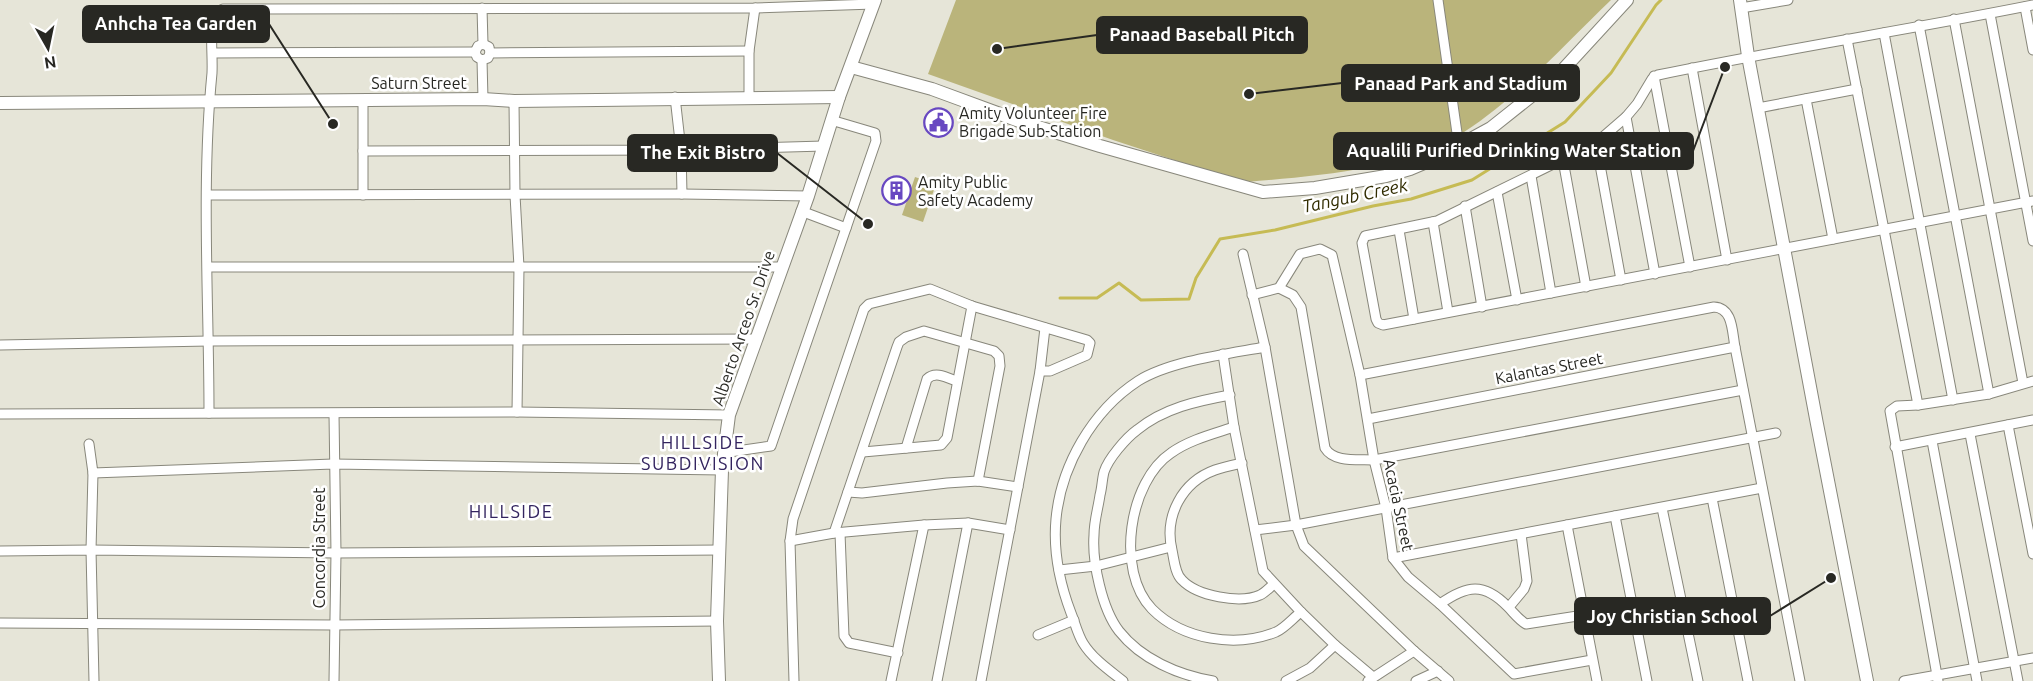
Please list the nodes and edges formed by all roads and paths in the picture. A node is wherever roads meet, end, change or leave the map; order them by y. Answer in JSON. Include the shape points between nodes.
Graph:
{"nodes":[{"id":1,"x":1438,"y":0,"type":"edge"},
{"id":2,"x":1627,"y":0,"type":"edge"},
{"id":3,"x":1788,"y":0,"type":"edge"},
{"id":4,"x":874,"y":2,"type":"edge"},
{"id":5,"x":1740,"y":4,"type":"edge"},
{"id":6,"x":2029,"y":6,"type":"edge"},
{"id":7,"x":482,"y":8,"type":"junction"},
{"id":8,"x":755,"y":8,"type":"junction"},
{"id":9,"x":1990,"y":14,"type":"junction"},
{"id":10,"x":1954,"y":19,"type":"junction"},
{"id":11,"x":1919,"y":25,"type":"junction"},
{"id":12,"x":1884,"y":33,"type":"junction"},
{"id":13,"x":1847,"y":39,"type":"junction"},
{"id":14,"x":483,"y":44,"type":"junction"},
{"id":15,"x":2033,"y":50,"type":"edge"},
{"id":16,"x":749,"y":51,"type":"junction"},
{"id":17,"x":213,"y":53,"type":"junction"},
{"id":18,"x":490,"y":53,"type":"junction"},
{"id":19,"x":478,"y":56,"type":"junction"},
{"id":20,"x":1748,"y":56,"type":"junction"},
{"id":21,"x":851,"y":67,"type":"junction"},
{"id":22,"x":1692,"y":68,"type":"junction"},
{"id":23,"x":1654,"y":76,"type":"junction"},
{"id":24,"x":1857,"y":89,"type":"junction"},
{"id":25,"x":675,"y":97,"type":"junction"},
{"id":26,"x":838,"y":97,"type":"junction"},
{"id":27,"x":749,"y":98,"type":"junction"},
{"id":28,"x":483,"y":99,"type":"junction"},
{"id":29,"x":1806,"y":99,"type":"junction"},
{"id":30,"x":363,"y":100,"type":"junction"},
{"id":31,"x":209,"y":101,"type":"junction"},
{"id":32,"x":514,"y":101,"type":"junction"},
{"id":33,"x":0,"y":103,"type":"edge"},
{"id":34,"x":1758,"y":108,"type":"junction"},
{"id":35,"x":1626,"y":117,"type":"junction"},
{"id":36,"x":831,"y":120,"type":"junction"},
{"id":37,"x":1596,"y":143,"type":"junction"},
{"id":38,"x":824,"y":146,"type":"junction"},
{"id":39,"x":1459,"y":147,"type":"junction"},
{"id":40,"x":514,"y":149,"type":"junction"},
{"id":41,"x":681,"y":150,"type":"junction"},
{"id":42,"x":363,"y":151,"type":"junction"},
{"id":43,"x":1563,"y":160,"type":"junction"},
{"id":44,"x":1531,"y":176,"type":"junction"},
{"id":45,"x":1497,"y":192,"type":"junction"},
{"id":46,"x":681,"y":194,"type":"junction"},
{"id":47,"x":207,"y":195,"type":"junction"},
{"id":48,"x":363,"y":195,"type":"junction"},
{"id":49,"x":515,"y":195,"type":"junction"},
{"id":50,"x":808,"y":196,"type":"junction"},
{"id":51,"x":2029,"y":202,"type":"edge"},
{"id":52,"x":1465,"y":206,"type":"junction"},
{"id":53,"x":1990,"y":210,"type":"junction"},
{"id":54,"x":801,"y":212,"type":"junction"},
{"id":55,"x":1956,"y":215,"type":"junction"},
{"id":56,"x":1433,"y":222,"type":"junction"},
{"id":57,"x":1920,"y":222,"type":"junction"},
{"id":58,"x":846,"y":228,"type":"junction"},
{"id":59,"x":1884,"y":229,"type":"junction"},
{"id":60,"x":1399,"y":230,"type":"junction"},
{"id":61,"x":1833,"y":239,"type":"junction"},
{"id":62,"x":2033,"y":241,"type":"edge"},
{"id":63,"x":1785,"y":249,"type":"junction"},
{"id":64,"x":1243,"y":254,"type":"dead end"},
{"id":65,"x":1727,"y":260,"type":"junction"},
{"id":66,"x":208,"y":267,"type":"junction"},
{"id":67,"x":519,"y":267,"type":"junction"},
{"id":68,"x":782,"y":267,"type":"junction"},
{"id":69,"x":1690,"y":267,"type":"junction"},
{"id":70,"x":1656,"y":274,"type":"junction"},
{"id":71,"x":1621,"y":280,"type":"junction"},
{"id":72,"x":1586,"y":287,"type":"junction"},
{"id":73,"x":1279,"y":288,"type":"junction"},
{"id":74,"x":1551,"y":293,"type":"junction"},
{"id":75,"x":1252,"y":295,"type":"junction"},
{"id":76,"x":1517,"y":300,"type":"junction"},
{"id":77,"x":972,"y":306,"type":"junction"},
{"id":78,"x":1482,"y":307,"type":"junction"},
{"id":79,"x":1448,"y":312,"type":"junction"},
{"id":80,"x":1414,"y":319,"type":"junction"},
{"id":81,"x":1044,"y":328,"type":"junction"},
{"id":82,"x":757,"y":339,"type":"junction"},
{"id":83,"x":518,"y":340,"type":"junction"},
{"id":84,"x":209,"y":341,"type":"junction"},
{"id":85,"x":965,"y":342,"type":"junction"},
{"id":86,"x":0,"y":345,"type":"edge"},
{"id":87,"x":1735,"y":346,"type":"junction"},
{"id":88,"x":1265,"y":347,"type":"junction"},
{"id":89,"x":1223,"y":354,"type":"junction"},
{"id":90,"x":1040,"y":371,"type":"junction"},
{"id":91,"x":1360,"y":375,"type":"junction"},
{"id":92,"x":956,"y":381,"type":"junction"},
{"id":93,"x":2033,"y":381,"type":"edge"},
{"id":94,"x":2023,"y":384,"type":"junction"},
{"id":95,"x":1743,"y":390,"type":"junction"},
{"id":96,"x":1989,"y":394,"type":"junction"},
{"id":97,"x":1230,"y":395,"type":"junction"},
{"id":98,"x":1953,"y":400,"type":"junction"},
{"id":99,"x":1918,"y":405,"type":"junction"},
{"id":100,"x":517,"y":412,"type":"junction"},
{"id":101,"x":209,"y":413,"type":"junction"},
{"id":102,"x":0,"y":414,"type":"edge"},
{"id":103,"x":334,"y":414,"type":"junction"},
{"id":104,"x":729,"y":415,"type":"junction"},
{"id":105,"x":1368,"y":419,"type":"junction"},
{"id":106,"x":2033,"y":420,"type":"edge"},
{"id":107,"x":2008,"y":425,"type":"junction"},
{"id":108,"x":1234,"y":428,"type":"junction"},
{"id":109,"x":1776,"y":433,"type":"dead end"},
{"id":110,"x":1970,"y":434,"type":"junction"},
{"id":111,"x":1752,"y":438,"type":"junction"},
{"id":112,"x":1932,"y":441,"type":"junction"},
{"id":113,"x":89,"y":444,"type":"dead end"},
{"id":114,"x":1895,"y":447,"type":"junction"},
{"id":115,"x":906,"y":448,"type":"junction"},
{"id":116,"x":863,"y":452,"type":"junction"},
{"id":117,"x":723,"y":453,"type":"junction"},
{"id":118,"x":1374,"y":460,"type":"junction"},
{"id":119,"x":1242,"y":463,"type":"junction"},
{"id":120,"x":333,"y":464,"type":"junction"},
{"id":121,"x":722,"y":470,"type":"junction"},
{"id":122,"x":93,"y":473,"type":"junction"},
{"id":123,"x":978,"y":481,"type":"junction"},
{"id":124,"x":1018,"y":487,"type":"junction"},
{"id":125,"x":1762,"y":488,"type":"junction"},
{"id":126,"x":848,"y":492,"type":"junction"},
{"id":127,"x":1712,"y":498,"type":"junction"},
{"id":128,"x":1386,"y":508,"type":"junction"},
{"id":129,"x":1662,"y":508,"type":"junction"},
{"id":130,"x":1615,"y":516,"type":"junction"},
{"id":131,"x":968,"y":524,"type":"junction"},
{"id":132,"x":924,"y":525,"type":"junction"},
{"id":133,"x":1296,"y":525,"type":"junction"},
{"id":134,"x":1567,"y":525,"type":"junction"},
{"id":135,"x":1010,"y":530,"type":"junction"},
{"id":136,"x":1255,"y":530,"type":"junction"},
{"id":137,"x":837,"y":533,"type":"junction"},
{"id":138,"x":1521,"y":534,"type":"junction"},
{"id":139,"x":790,"y":541,"type":"junction"},
{"id":140,"x":1171,"y":547,"type":"junction"},
{"id":141,"x":91,"y":550,"type":"junction"},
{"id":142,"x":720,"y":550,"type":"junction"},
{"id":143,"x":0,"y":551,"type":"edge"},
{"id":144,"x":336,"y":554,"type":"junction"},
{"id":145,"x":2033,"y":554,"type":"edge"},
{"id":146,"x":1132,"y":557,"type":"junction"},
{"id":147,"x":1393,"y":558,"type":"junction"},
{"id":148,"x":1096,"y":566,"type":"junction"},
{"id":149,"x":1059,"y":570,"type":"junction"},
{"id":150,"x":1274,"y":584,"type":"junction"},
{"id":151,"x":1440,"y":604,"type":"junction"},
{"id":152,"x":1509,"y":607,"type":"junction"},
{"id":153,"x":1301,"y":612,"type":"junction"},
{"id":154,"x":1584,"y":615,"type":"junction"},
{"id":155,"x":1074,"y":620,"type":"junction"},
{"id":156,"x":717,"y":621,"type":"junction"},
{"id":157,"x":0,"y":622,"type":"edge"},
{"id":158,"x":93,"y":624,"type":"junction"},
{"id":159,"x":334,"y":625,"type":"junction"},
{"id":160,"x":1038,"y":635,"type":"dead end"},
{"id":161,"x":1335,"y":645,"type":"junction"},
{"id":162,"x":1414,"y":651,"type":"junction"},
{"id":163,"x":898,"y":653,"type":"junction"},
{"id":164,"x":2033,"y":658,"type":"edge"},
{"id":165,"x":1592,"y":660,"type":"junction"},
{"id":166,"x":2014,"y":661,"type":"junction"},
{"id":167,"x":1975,"y":669,"type":"junction"},
{"id":168,"x":1438,"y":672,"type":"junction"},
{"id":169,"x":1511,"y":677,"type":"edge"},
{"id":170,"x":1937,"y":678,"type":"edge"},
{"id":171,"x":1371,"y":679,"type":"edge"},
{"id":172,"x":94,"y":681,"type":"edge"},
{"id":173,"x":334,"y":681,"type":"edge"},
{"id":174,"x":719,"y":681,"type":"edge"},
{"id":175,"x":794,"y":681,"type":"edge"},
{"id":176,"x":891,"y":681,"type":"edge"},
{"id":177,"x":937,"y":681,"type":"edge"},
{"id":178,"x":981,"y":681,"type":"edge"},
{"id":179,"x":1123,"y":681,"type":"edge"},
{"id":180,"x":1213,"y":681,"type":"edge"},
{"id":181,"x":1286,"y":681,"type":"edge"},
{"id":182,"x":1416,"y":681,"type":"edge"},
{"id":183,"x":1449,"y":681,"type":"edge"},
{"id":184,"x":1596,"y":681,"type":"edge"},
{"id":185,"x":1647,"y":681,"type":"edge"},
{"id":186,"x":1698,"y":681,"type":"edge"},
{"id":187,"x":1748,"y":681,"type":"edge"},
{"id":188,"x":1800,"y":681,"type":"edge"},
{"id":189,"x":1867,"y":681,"type":"edge"},
{"id":190,"x":1904,"y":681,"type":"edge"},
{"id":191,"x":1977,"y":681,"type":"edge"},
{"id":192,"x":2018,"y":681,"type":"edge"}],
"edges":[{"from":1,"to":39,"type":"street"},
{"from":2,"to":39,"type":"street","via":[[1559,74],[1491,128]]},
{"from":3,"to":5,"type":"street"},
{"from":4,"to":8,"type":"street"},
{"from":4,"to":21,"type":"street","name":"Alberto Arceo Sr. Drive"},
{"from":5,"to":20,"type":"street"},
{"from":6,"to":9,"type":"street"},
{"from":6,"to":15,"type":"street"},
{"from":7,"to":8,"type":"street"},
{"from":7,"to":14,"type":"street"},
{"from":7,"to":17,"type":"street","via":[[223,9],[215,14],[211,26]]},
{"from":8,"to":16,"type":"street"},
{"from":9,"to":10,"type":"street"},
{"from":9,"to":51,"type":"street"},
{"from":10,"to":11,"type":"street"},
{"from":10,"to":53,"type":"street"},
{"from":11,"to":12,"type":"street"},
{"from":11,"to":55,"type":"street"},
{"from":12,"to":13,"type":"street"},
{"from":12,"to":57,"type":"street"},
{"from":13,"to":20,"type":"street"},
{"from":13,"to":24,"type":"street"},
{"from":14,"to":18,"type":"street"},
{"from":14,"to":19,"type":"street","via":[[476,47]]},
{"from":16,"to":18,"type":"street"},
{"from":16,"to":27,"type":"street"},
{"from":17,"to":19,"type":"street"},
{"from":17,"to":31,"type":"street"},
{"from":18,"to":19,"type":"street","via":[[488,58]]},
{"from":19,"to":28,"type":"street"},
{"from":20,"to":22,"type":"street"},
{"from":20,"to":34,"type":"street"},
{"from":21,"to":26,"type":"street","name":"Alberto Arceo Sr. Drive"},
{"from":21,"to":39,"type":"street","via":[[932,89],[1100,146],[1263,192],[1386,176]]},
{"from":22,"to":23,"type":"street"},
{"from":22,"to":65,"type":"street"},
{"from":23,"to":35,"type":"street"},
{"from":23,"to":69,"type":"street"},
{"from":24,"to":29,"type":"street"},
{"from":24,"to":59,"type":"street"},
{"from":25,"to":27,"type":"street","name":"Saturn Street"},
{"from":25,"to":32,"type":"street","name":"Saturn Street"},
{"from":25,"to":41,"type":"street"},
{"from":26,"to":27,"type":"street","name":"Saturn Street"},
{"from":26,"to":36,"type":"street","name":"Alberto Arceo Sr. Drive"},
{"from":28,"to":30,"type":"street","name":"Saturn Street"},
{"from":28,"to":32,"type":"street","name":"Saturn Street"},
{"from":29,"to":34,"type":"street"},
{"from":29,"to":61,"type":"street"},
{"from":30,"to":31,"type":"street","name":"Saturn Street"},
{"from":30,"to":42,"type":"street"},
{"from":31,"to":33,"type":"street","name":"Saturn Street"},
{"from":31,"to":47,"type":"street"},
{"from":32,"to":40,"type":"street"},
{"from":34,"to":63,"type":"street"},
{"from":35,"to":37,"type":"street"},
{"from":35,"to":70,"type":"street"},
{"from":36,"to":38,"type":"street","name":"Alberto Arceo Sr. Drive"},
{"from":36,"to":58,"type":"street","via":[[877,136]]},
{"from":37,"to":43,"type":"street"},
{"from":37,"to":71,"type":"street"},
{"from":38,"to":41,"type":"street"},
{"from":38,"to":50,"type":"street","name":"Alberto Arceo Sr. Drive"},
{"from":40,"to":41,"type":"street"},
{"from":40,"to":42,"type":"street"},
{"from":40,"to":49,"type":"street"},
{"from":41,"to":46,"type":"street"},
{"from":42,"to":48,"type":"street"},
{"from":43,"to":44,"type":"street"},
{"from":43,"to":72,"type":"street"},
{"from":44,"to":45,"type":"street"},
{"from":44,"to":74,"type":"street"},
{"from":45,"to":52,"type":"street"},
{"from":45,"to":76,"type":"street"},
{"from":46,"to":49,"type":"street"},
{"from":46,"to":50,"type":"street"},
{"from":47,"to":48,"type":"street"},
{"from":47,"to":66,"type":"street"},
{"from":48,"to":49,"type":"street"},
{"from":49,"to":67,"type":"street"},
{"from":50,"to":54,"type":"street","name":"Alberto Arceo Sr. Drive"},
{"from":51,"to":53,"type":"street"},
{"from":51,"to":62,"type":"street"},
{"from":52,"to":56,"type":"street"},
{"from":52,"to":78,"type":"street"},
{"from":53,"to":55,"type":"street"},
{"from":53,"to":94,"type":"street"},
{"from":54,"to":58,"type":"street"},
{"from":54,"to":68,"type":"street","name":"Alberto Arceo Sr. Drive"},
{"from":55,"to":57,"type":"street"},
{"from":55,"to":96,"type":"street"},
{"from":56,"to":60,"type":"street"},
{"from":56,"to":79,"type":"street"},
{"from":57,"to":59,"type":"street"},
{"from":57,"to":98,"type":"street"},
{"from":58,"to":117,"type":"street","via":[[771,446]]},
{"from":59,"to":61,"type":"street"},
{"from":59,"to":99,"type":"street"},
{"from":60,"to":80,"type":"street"},
{"from":60,"to":80,"type":"street","via":[[1365,236],[1362,243],[1378,323]]},
{"from":61,"to":63,"type":"street"},
{"from":63,"to":65,"type":"street"},
{"from":63,"to":189,"type":"street"},
{"from":64,"to":75,"type":"street"},
{"from":65,"to":69,"type":"street"},
{"from":66,"to":67,"type":"street"},
{"from":66,"to":84,"type":"street"},
{"from":67,"to":68,"type":"street"},
{"from":67,"to":83,"type":"street"},
{"from":68,"to":82,"type":"street","name":"Alberto Arceo Sr. Drive"},
{"from":69,"to":70,"type":"street"},
{"from":70,"to":71,"type":"street"},
{"from":71,"to":72,"type":"street"},
{"from":72,"to":74,"type":"street"},
{"from":73,"to":75,"type":"street"},
{"from":73,"to":91,"type":"street","name":"Acacia Street","via":[[1300,254],[1320,249],[1332,255]]},
{"from":73,"to":118,"type":"street","via":[[1293,295],[1301,307],[1325,448],[1335,458]]},
{"from":74,"to":76,"type":"street"},
{"from":75,"to":88,"type":"street"},
{"from":76,"to":78,"type":"street"},
{"from":77,"to":81,"type":"street"},
{"from":77,"to":85,"type":"street"},
{"from":77,"to":139,"type":"street","via":[[930,289],[868,304],[864,309],[793,519]]},
{"from":78,"to":79,"type":"street"},
{"from":79,"to":80,"type":"street"},
{"from":81,"to":90,"type":"street"},
{"from":81,"to":90,"type":"street","via":[[1087,340],[1090,348],[1087,355],[1068,365]]},
{"from":82,"to":83,"type":"street"},
{"from":82,"to":104,"type":"street","name":"Alberto Arceo Sr. Drive"},
{"from":83,"to":84,"type":"street"},
{"from":83,"to":100,"type":"street"},
{"from":84,"to":86,"type":"street"},
{"from":84,"to":101,"type":"street"},
{"from":85,"to":92,"type":"street"},
{"from":85,"to":116,"type":"street","via":[[924,331],[899,342]]},
{"from":85,"to":123,"type":"street","via":[[994,351],[1000,366]]},
{"from":87,"to":91,"type":"street","via":[[1728,311],[1714,307]]},
{"from":87,"to":95,"type":"street"},
{"from":87,"to":105,"type":"street","name":"Kalantas Street"},
{"from":88,"to":89,"type":"street"},
{"from":88,"to":133,"type":"street"},
{"from":89,"to":97,"type":"street"},
{"from":89,"to":149,"type":"street","via":[[1161,370],[1138,381],[1110,404],[1083,438],[1070,463],[1056,520]]},
{"from":90,"to":124,"type":"street"},
{"from":91,"to":105,"type":"street","name":"Acacia Street"},
{"from":92,"to":115,"type":"street","via":[[947,438],[941,446]]},
{"from":92,"to":115,"type":"street","via":[[937,374],[927,380]]},
{"from":93,"to":94,"type":"street"},
{"from":94,"to":96,"type":"street"},
{"from":95,"to":111,"type":"street"},
{"from":95,"to":118,"type":"street"},
{"from":96,"to":98,"type":"street"},
{"from":97,"to":108,"type":"street"},
{"from":97,"to":148,"type":"street","via":[[1185,404],[1138,429],[1120,447],[1104,471],[1094,529]]},
{"from":98,"to":99,"type":"street"},
{"from":99,"to":114,"type":"street","via":[[1897,406],[1890,411]]},
{"from":100,"to":103,"type":"street"},
{"from":100,"to":104,"type":"street"},
{"from":101,"to":102,"type":"street"},
{"from":101,"to":103,"type":"street"},
{"from":103,"to":120,"type":"street","name":"Concordia Street"},
{"from":104,"to":117,"type":"street","name":"Alberto Arceo Sr. Drive"},
{"from":105,"to":118,"type":"street","name":"Acacia Street"},
{"from":106,"to":107,"type":"street"},
{"from":107,"to":110,"type":"street"},
{"from":107,"to":145,"type":"street"},
{"from":108,"to":119,"type":"street"},
{"from":108,"to":146,"type":"street","via":[[1190,442],[1154,467],[1136,503],[1131,526]]},
{"from":109,"to":111,"type":"street"},
{"from":110,"to":112,"type":"street"},
{"from":110,"to":166,"type":"street"},
{"from":111,"to":125,"type":"street"},
{"from":111,"to":128,"type":"street"},
{"from":112,"to":114,"type":"street"},
{"from":112,"to":167,"type":"street"},
{"from":113,"to":122,"type":"street"},
{"from":114,"to":170,"type":"street"},
{"from":115,"to":116,"type":"street"},
{"from":116,"to":126,"type":"street"},
{"from":117,"to":121,"type":"street","name":"Alberto Arceo Sr. Drive"},
{"from":118,"to":128,"type":"street","name":"Acacia Street"},
{"from":119,"to":136,"type":"street"},
{"from":119,"to":140,"type":"street","via":[[1213,470],[1179,497],[1172,514]]},
{"from":120,"to":121,"type":"street"},
{"from":120,"to":122,"type":"street"},
{"from":120,"to":144,"type":"street","name":"Concordia Street"},
{"from":121,"to":142,"type":"street","name":"Alberto Arceo Sr. Drive"},
{"from":122,"to":141,"type":"street"},
{"from":123,"to":124,"type":"street"},
{"from":123,"to":126,"type":"street"},
{"from":124,"to":135,"type":"street"},
{"from":125,"to":127,"type":"street"},
{"from":125,"to":188,"type":"street"},
{"from":126,"to":137,"type":"street"},
{"from":127,"to":129,"type":"street"},
{"from":127,"to":187,"type":"street"},
{"from":128,"to":133,"type":"street"},
{"from":128,"to":147,"type":"street","name":"Acacia Street"},
{"from":129,"to":130,"type":"street"},
{"from":129,"to":186,"type":"street"},
{"from":130,"to":134,"type":"street"},
{"from":130,"to":185,"type":"street"},
{"from":131,"to":132,"type":"street"},
{"from":131,"to":135,"type":"street"},
{"from":131,"to":177,"type":"street"},
{"from":132,"to":137,"type":"street"},
{"from":132,"to":163,"type":"street"},
{"from":133,"to":136,"type":"street"},
{"from":133,"to":162,"type":"street","via":[[1304,546]]},
{"from":134,"to":138,"type":"street"},
{"from":134,"to":154,"type":"street"},
{"from":135,"to":178,"type":"street"},
{"from":136,"to":150,"type":"street","via":[[1263,571]]},
{"from":137,"to":139,"type":"street"},
{"from":137,"to":163,"type":"street","via":[[844,636],[849,644]]},
{"from":138,"to":147,"type":"street"},
{"from":138,"to":152,"type":"street","via":[[1527,582]]},
{"from":139,"to":175,"type":"street"},
{"from":140,"to":146,"type":"street"},
{"from":140,"to":150,"type":"street","via":[[1181,580],[1200,591],[1242,600],[1261,595]]},
{"from":141,"to":143,"type":"street"},
{"from":141,"to":144,"type":"street"},
{"from":141,"to":158,"type":"street"},
{"from":142,"to":144,"type":"street"},
{"from":142,"to":156,"type":"street","name":"Alberto Arceo Sr. Drive"},
{"from":144,"to":159,"type":"street","name":"Concordia Street"},
{"from":146,"to":148,"type":"street"},
{"from":146,"to":153,"type":"street","via":[[1139,587],[1151,608],[1194,635],[1247,639],[1277,632]]},
{"from":147,"to":151,"type":"street","name":"Acacia Street","via":[[1408,577]]},
{"from":148,"to":149,"type":"street"},
{"from":148,"to":180,"type":"street","via":[[1104,600],[1118,629],[1140,653],[1196,678]]},
{"from":149,"to":155,"type":"street"},
{"from":150,"to":153,"type":"street"},
{"from":151,"to":152,"type":"street","via":[[1456,593],[1474,589],[1487,590]]},
{"from":151,"to":169,"type":"street","name":"Acacia Street"},
{"from":152,"to":154,"type":"street","via":[[1526,624]]},
{"from":153,"to":161,"type":"street"},
{"from":154,"to":165,"type":"street"},
{"from":155,"to":160,"type":"street"},
{"from":155,"to":179,"type":"street","via":[[1083,643]]},
{"from":156,"to":159,"type":"street"},
{"from":156,"to":174,"type":"street","name":"Alberto Arceo Sr. Drive"},
{"from":157,"to":158,"type":"street"},
{"from":158,"to":159,"type":"street"},
{"from":158,"to":172,"type":"street"},
{"from":159,"to":173,"type":"street","name":"Concordia Street"},
{"from":161,"to":171,"type":"street"},
{"from":161,"to":181,"type":"street","via":[[1310,669]]},
{"from":162,"to":168,"type":"street"},
{"from":162,"to":171,"type":"street"},
{"from":163,"to":176,"type":"street"},
{"from":164,"to":166,"type":"street"},
{"from":165,"to":169,"type":"street","name":"Acacia Street"},
{"from":165,"to":184,"type":"street"},
{"from":166,"to":167,"type":"street"},
{"from":166,"to":192,"type":"street"},
{"from":167,"to":170,"type":"street"},
{"from":167,"to":191,"type":"street"},
{"from":168,"to":182,"type":"street"},
{"from":168,"to":183,"type":"street"},
{"from":170,"to":190,"type":"street"}]}
